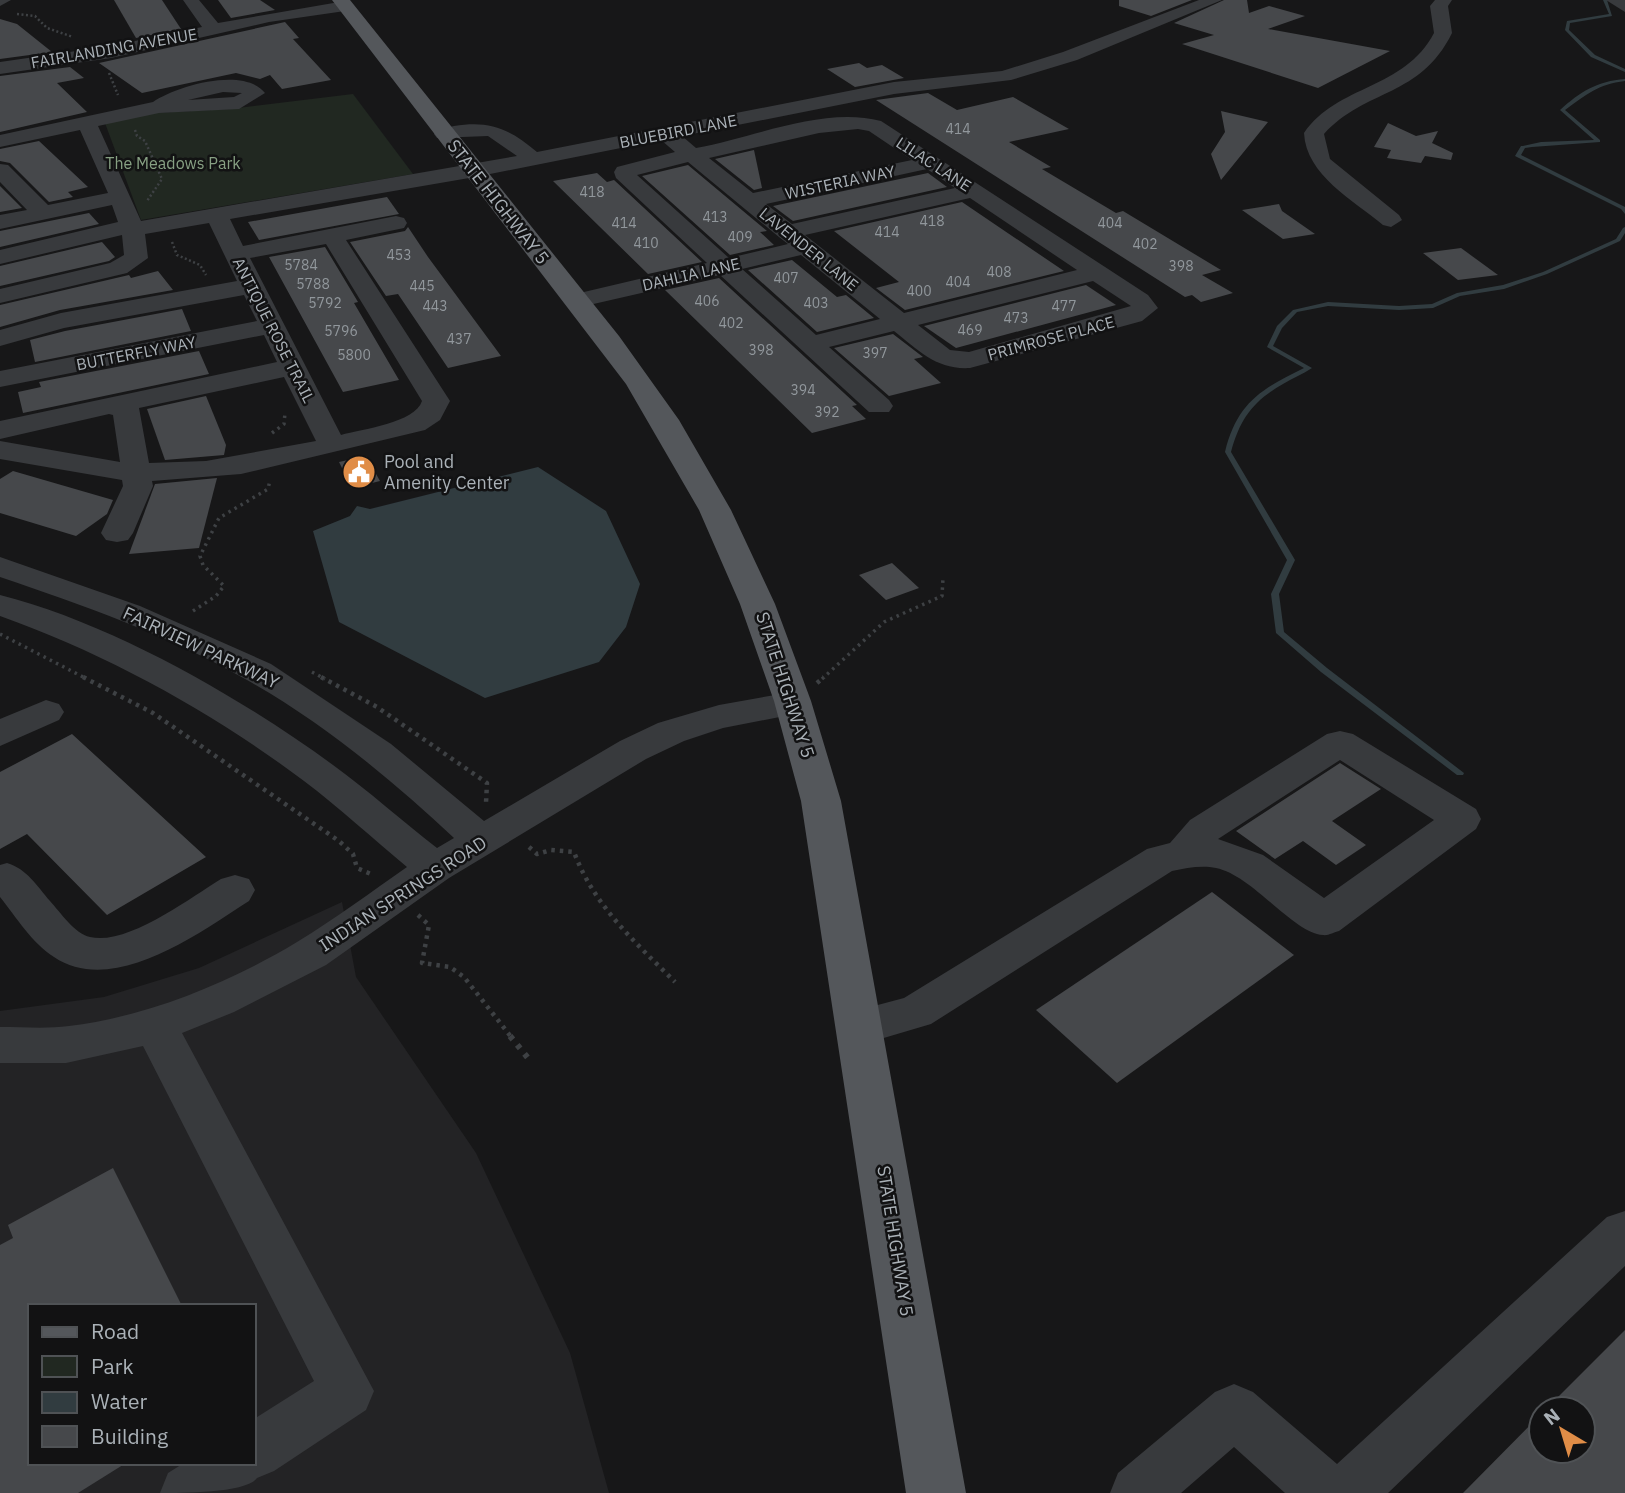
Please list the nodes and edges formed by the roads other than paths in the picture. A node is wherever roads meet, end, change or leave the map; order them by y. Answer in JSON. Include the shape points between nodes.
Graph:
{"nodes":[{"id":1,"x":191,"y":0,"type":"edge"},
{"id":2,"x":1214,"y":0,"type":"edge"},
{"id":3,"x":1444,"y":0,"type":"edge"},
{"id":4,"x":1614,"y":0,"type":"edge"},
{"id":5,"x":345,"y":6,"type":"edge"},
{"id":6,"x":1625,"y":7,"type":"edge"},
{"id":7,"x":222,"y":28,"type":"junction"},
{"id":8,"x":0,"y":68,"type":"edge"},
{"id":9,"x":159,"y":107,"type":"dead end"},
{"id":10,"x":86,"y":122,"type":"junction"},
{"id":11,"x":665,"y":133,"type":"junction"},
{"id":12,"x":444,"y":134,"type":"junction"},
{"id":13,"x":0,"y":141,"type":"edge"},
{"id":14,"x":693,"y":156,"type":"junction"},
{"id":15,"x":533,"y":160,"type":"junction"},
{"id":16,"x":931,"y":162,"type":"junction"},
{"id":17,"x":0,"y":170,"type":"edge"},
{"id":18,"x":475,"y":172,"type":"junction"},
{"id":19,"x":974,"y":191,"type":"junction"},
{"id":20,"x":119,"y":197,"type":"junction"},
{"id":21,"x":749,"y":201,"type":"junction"},
{"id":22,"x":42,"y":212,"type":"junction"},
{"id":23,"x":216,"y":215,"type":"junction"},
{"id":24,"x":1391,"y":220,"type":"dead end"},
{"id":25,"x":0,"y":222,"type":"edge"},
{"id":26,"x":396,"y":223,"type":"dead end"},
{"id":27,"x":132,"y":228,"type":"junction"},
{"id":28,"x":332,"y":235,"type":"junction"},
{"id":29,"x":796,"y":239,"type":"junction"},
{"id":30,"x":236,"y":254,"type":"junction"},
{"id":31,"x":0,"y":257,"type":"edge"},
{"id":32,"x":725,"y":266,"type":"junction"},
{"id":33,"x":1098,"y":272,"type":"junction"},
{"id":34,"x":252,"y":286,"type":"junction"},
{"id":35,"x":0,"y":296,"type":"edge"},
{"id":36,"x":576,"y":301,"type":"junction"},
{"id":37,"x":1144,"y":308,"type":"joint"},
{"id":38,"x":899,"y":323,"type":"junction"},
{"id":39,"x":272,"y":326,"type":"junction"},
{"id":40,"x":0,"y":338,"type":"edge"},
{"id":41,"x":811,"y":344,"type":"junction"},
{"id":42,"x":954,"y":361,"type":"joint"},
{"id":43,"x":293,"y":367,"type":"junction"},
{"id":44,"x":0,"y":379,"type":"edge"},
{"id":45,"x":114,"y":405,"type":"junction"},
{"id":46,"x":879,"y":406,"type":"dead end"},
{"id":47,"x":0,"y":430,"type":"edge"},
{"id":48,"x":331,"y":445,"type":"junction"},
{"id":49,"x":0,"y":450,"type":"edge"},
{"id":50,"x":138,"y":472,"type":"junction"},
{"id":51,"x":117,"y":533,"type":"dead end"},
{"id":52,"x":0,"y":567,"type":"edge"},
{"id":53,"x":0,"y":605,"type":"edge"},
{"id":54,"x":792,"y":704,"type":"junction"},
{"id":55,"x":46,"y":712,"type":"dead end"},
{"id":56,"x":0,"y":734,"type":"edge"},
{"id":57,"x":481,"y":841,"type":"junction"},
{"id":58,"x":1183,"y":854,"type":"junction"},
{"id":59,"x":435,"y":868,"type":"junction"},
{"id":60,"x":0,"y":881,"type":"edge"},
{"id":61,"x":235,"y":890,"type":"dead end"},
{"id":62,"x":155,"y":1026,"type":"junction"},
{"id":63,"x":860,"y":1027,"type":"junction"},
{"id":64,"x":0,"y":1045,"type":"edge"},
{"id":65,"x":1625,"y":1233,"type":"edge"},
{"id":66,"x":256,"y":1454,"type":"edge"},
{"id":67,"x":240,"y":1465,"type":"edge"},
{"id":68,"x":225,"y":1475,"type":"edge"},
{"id":69,"x":936,"y":1493,"type":"edge"},
{"id":70,"x":1138,"y":1493,"type":"edge"},
{"id":71,"x":1327,"y":1493,"type":"edge"},
{"id":72,"x":1347,"y":1493,"type":"edge"}],
"edges":[{"from":1,"to":7,"type":"street","via":[[201,18]]},
{"from":2,"to":11,"type":"street","name":"BLUEBIRD LANE","via":[[1070,56],[1004,76],[894,88]]},
{"from":3,"to":24,"type":"street","via":[[1439,6],[1443,33],[1420,68],[1326,118],[1314,133],[1321,162]]},
{"from":4,"to":6,"type":"street"},
{"from":5,"to":7,"type":"street","name":"FAIRLANDING AVENUE"},
{"from":5,"to":12,"type":"main road","name":"STATE HIGHWAY 5"},
{"from":7,"to":8,"type":"street","name":"FAIRLANDING AVENUE","via":[[111,52]]},
{"from":9,"to":10,"type":"street"},
{"from":10,"to":13,"type":"street"},
{"from":10,"to":20,"type":"street"},
{"from":11,"to":14,"type":"street","name":"LAVENDER LANE"},
{"from":11,"to":15,"type":"street","name":"BLUEBIRD LANE"},
{"from":12,"to":15,"type":"street","via":[[502,132]]},
{"from":12,"to":18,"type":"main road","name":"STATE HIGHWAY 5"},
{"from":14,"to":16,"type":"street","name":"LILAC LANE","via":[[861,122],[874,125]]},
{"from":14,"to":21,"type":"street","name":"LAVENDER LANE"},
{"from":14,"to":32,"type":"street","name":"LILAC LANE","via":[[636,168],[625,172],[626,178]]},
{"from":15,"to":18,"type":"street","name":"BLUEBIRD LANE"},
{"from":16,"to":19,"type":"street","name":"LILAC LANE"},
{"from":16,"to":21,"type":"street","name":"WISTERIA WAY"},
{"from":17,"to":22,"type":"street"},
{"from":18,"to":23,"type":"street","name":"BLUEBIRD LANE"},
{"from":18,"to":36,"type":"main road","name":"STATE HIGHWAY 5"},
{"from":19,"to":29,"type":"street","name":"DAHLIA LANE"},
{"from":19,"to":33,"type":"street","name":"LILAC LANE"},
{"from":20,"to":22,"type":"street"},
{"from":20,"to":27,"type":"street"},
{"from":21,"to":29,"type":"street","name":"LAVENDER LANE"},
{"from":22,"to":25,"type":"street"},
{"from":23,"to":27,"type":"street","name":"BLUEBIRD LANE"},
{"from":23,"to":30,"type":"street","name":"ANTIQUE ROSE TRAIL"},
{"from":26,"to":28,"type":"street"},
{"from":27,"to":31,"type":"street","name":"BLUEBIRD LANE"},
{"from":27,"to":35,"type":"street","via":[[136,258],[118,268]]},
{"from":28,"to":30,"type":"street"},
{"from":28,"to":48,"type":"street","via":[[436,401],[425,419],[410,426]]},
{"from":29,"to":32,"type":"street","name":"DAHLIA LANE"},
{"from":29,"to":38,"type":"street","name":"LAVENDER LANE"},
{"from":30,"to":34,"type":"street","name":"ANTIQUE ROSE TRAIL"},
{"from":32,"to":36,"type":"street","name":"DAHLIA LANE"},
{"from":32,"to":41,"type":"street"},
{"from":33,"to":37,"type":"street","name":"LILAC LANE"},
{"from":33,"to":38,"type":"street"},
{"from":34,"to":39,"type":"street","name":"ANTIQUE ROSE TRAIL"},
{"from":34,"to":40,"type":"street","via":[[61,321]]},
{"from":36,"to":54,"type":"main road","name":"STATE HIGHWAY 5","via":[[664,418],[720,517],[760,609]]},
{"from":37,"to":42,"type":"street","name":"PRIMROSE PLACE","via":[[1121,319]]},
{"from":38,"to":41,"type":"street"},
{"from":38,"to":42,"type":"street","name":"LAVENDER LANE"},
{"from":39,"to":43,"type":"street","name":"ANTIQUE ROSE TRAIL"},
{"from":39,"to":44,"type":"street","name":"BUTTERFLY WAY"},
{"from":41,"to":46,"type":"street"},
{"from":43,"to":45,"type":"street"},
{"from":43,"to":48,"type":"street","name":"ANTIQUE ROSE TRAIL"},
{"from":45,"to":47,"type":"lane"},
{"from":45,"to":50,"type":"lane","via":[[126,410]]},
{"from":48,"to":50,"type":"street","via":[[236,465]]},
{"from":49,"to":50,"type":"street"},
{"from":50,"to":51,"type":"street","via":[[138,486]]},
{"from":52,"to":57,"type":"street","name":"FAIRVIEW PARKWAY","via":[[153,622],[264,675],[351,732],[433,796]]},
{"from":53,"to":59,"type":"street","via":[[97,643],[215,705],[304,762]]},
{"from":54,"to":57,"type":"street","name":"INDIAN SPRINGS ROAD","via":[[719,717],[671,732]]},
{"from":54,"to":63,"type":"main road","name":"STATE HIGHWAY 5","via":[[821,801]]},
{"from":55,"to":56,"type":"street"},
{"from":57,"to":59,"type":"street","name":"INDIAN SPRINGS ROAD"},
{"from":58,"to":58,"type":"street","via":[[1221,854],[1254,870],[1324,920],[1462,819],[1340,743],[1205,830]]},
{"from":58,"to":63,"type":"street","via":[[1161,859],[1096,897],[916,1012]]},
{"from":59,"to":62,"type":"street","name":"INDIAN SPRINGS ROAD","via":[[311,954]]},
{"from":60,"to":61,"type":"street","via":[[7,878],[70,948],[96,956],[132,948]]},
{"from":62,"to":64,"type":"street","name":"INDIAN SPRINGS ROAD","via":[[66,1045]]},
{"from":62,"to":66,"type":"street","via":[[347,1391]]},
{"from":63,"to":69,"type":"main road","name":"STATE HIGHWAY 5"},
{"from":65,"to":72,"type":"street"},
{"from":67,"to":68,"type":"street"},
{"from":70,"to":71,"type":"street","via":[[1234,1411]]}]}
